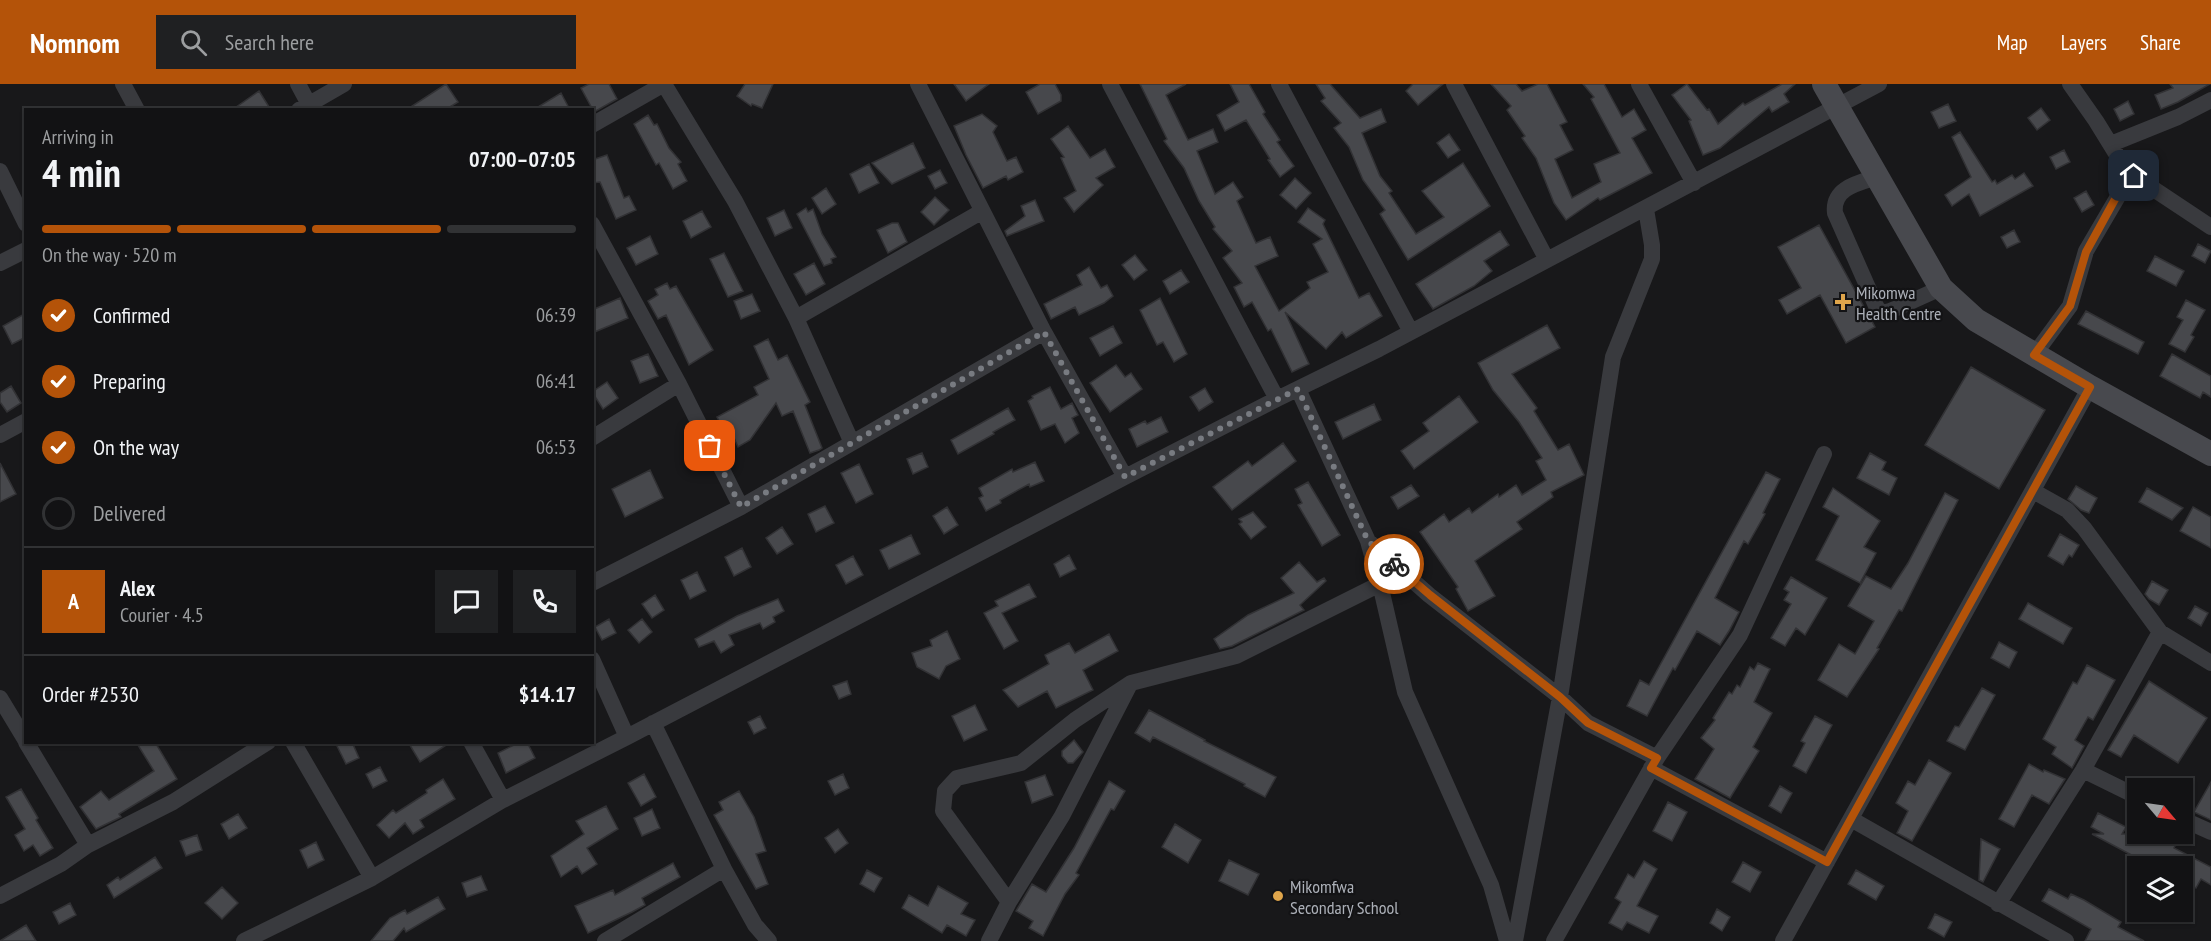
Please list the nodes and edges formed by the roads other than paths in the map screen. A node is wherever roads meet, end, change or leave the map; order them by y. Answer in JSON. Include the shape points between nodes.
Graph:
{"nodes":[{"id":1,"x":123,"y":84,"type":"edge"},
{"id":2,"x":298,"y":84,"type":"edge"},
{"id":3,"x":344,"y":84,"type":"edge"},
{"id":4,"x":918,"y":84,"type":"edge"},
{"id":5,"x":1110,"y":84,"type":"edge"},
{"id":6,"x":1279,"y":84,"type":"edge"},
{"id":7,"x":1454,"y":84,"type":"edge"},
{"id":8,"x":1639,"y":84,"type":"edge"},
{"id":9,"x":1824,"y":84,"type":"edge"},
{"id":10,"x":1879,"y":84,"type":"edge"},
{"id":11,"x":2070,"y":84,"type":"edge"},
{"id":12,"x":656,"y":86,"type":"edge"},
{"id":13,"x":2211,"y":100,"type":"edge"},
{"id":14,"x":306,"y":107,"type":"edge"},
{"id":15,"x":1837,"y":107,"type":"junction"},
{"id":16,"x":136,"y":108,"type":"edge"},
{"id":17,"x":594,"y":124,"type":"edge"},
{"id":18,"x":2111,"y":144,"type":"junction"},
{"id":19,"x":0,"y":171,"type":"edge"},
{"id":20,"x":2130,"y":172,"type":"junction"},
{"id":21,"x":1877,"y":177,"type":"junction"},
{"id":22,"x":1694,"y":183,"type":"junction"},
{"id":23,"x":1646,"y":209,"type":"junction"},
{"id":24,"x":981,"y":212,"type":"junction"},
{"id":25,"x":24,"y":220,"type":"edge"},
{"id":26,"x":2211,"y":227,"type":"edge"},
{"id":27,"x":594,"y":228,"type":"edge"},
{"id":28,"x":24,"y":251,"type":"edge"},
{"id":29,"x":1547,"y":260,"type":"junction"},
{"id":30,"x":0,"y":263,"type":"edge"},
{"id":31,"x":1941,"y":288,"type":"junction"},
{"id":32,"x":796,"y":318,"type":"junction"},
{"id":33,"x":1044,"y":332,"type":"junction"},
{"id":34,"x":1411,"y":332,"type":"junction"},
{"id":35,"x":2034,"y":355,"type":"junction"},
{"id":36,"x":679,"y":384,"type":"junction"},
{"id":37,"x":2090,"y":387,"type":"junction"},
{"id":38,"x":1298,"y":389,"type":"junction"},
{"id":39,"x":1277,"y":399,"type":"junction"},
{"id":40,"x":24,"y":422,"type":"edge"},
{"id":41,"x":0,"y":435,"type":"edge"},
{"id":42,"x":594,"y":437,"type":"edge"},
{"id":43,"x":852,"y":443,"type":"junction"},
{"id":44,"x":1824,"y":454,"type":"dead end"},
{"id":45,"x":2211,"y":454,"type":"edge"},
{"id":46,"x":1125,"y":477,"type":"junction"},
{"id":47,"x":2033,"y":490,"type":"junction"},
{"id":48,"x":741,"y":507,"type":"junction"},
{"id":49,"x":1368,"y":541,"type":"junction"},
{"id":50,"x":594,"y":582,"type":"edge"},
{"id":51,"x":1380,"y":584,"type":"junction"},
{"id":52,"x":2160,"y":632,"type":"junction"},
{"id":53,"x":594,"y":663,"type":"edge"},
{"id":54,"x":2211,"y":663,"type":"edge"},
{"id":55,"x":1131,"y":683,"type":"junction"},
{"id":56,"x":1560,"y":697,"type":"junction"},
{"id":57,"x":0,"y":698,"type":"edge"},
{"id":58,"x":653,"y":723,"type":"junction"},
{"id":59,"x":627,"y":737,"type":"junction"},
{"id":60,"x":24,"y":739,"type":"edge"},
{"id":61,"x":27,"y":744,"type":"edge"},
{"id":62,"x":265,"y":744,"type":"edge"},
{"id":63,"x":294,"y":744,"type":"edge"},
{"id":64,"x":472,"y":744,"type":"edge"},
{"id":65,"x":1654,"y":763,"type":"junction"},
{"id":66,"x":2083,"y":770,"type":"junction"},
{"id":67,"x":2127,"y":792,"type":"edge"},
{"id":68,"x":503,"y":800,"type":"junction"},
{"id":69,"x":1851,"y":819,"type":"junction"},
{"id":70,"x":2193,"y":824,"type":"edge"},
{"id":71,"x":2211,"y":832,"type":"edge"},
{"id":72,"x":88,"y":845,"type":"junction"},
{"id":73,"x":1827,"y":862,"type":"junction"},
{"id":74,"x":724,"y":869,"type":"junction"},
{"id":75,"x":372,"y":878,"type":"junction"},
{"id":76,"x":0,"y":896,"type":"edge"},
{"id":77,"x":1010,"y":902,"type":"junction"},
{"id":78,"x":1998,"y":904,"type":"junction"},
{"id":79,"x":244,"y":941,"type":"edge"},
{"id":80,"x":605,"y":941,"type":"edge"},
{"id":81,"x":769,"y":941,"type":"edge"},
{"id":82,"x":989,"y":941,"type":"edge"},
{"id":83,"x":1507,"y":941,"type":"edge"},
{"id":84,"x":1515,"y":941,"type":"edge"},
{"id":85,"x":1554,"y":941,"type":"edge"},
{"id":86,"x":1784,"y":941,"type":"edge"},
{"id":87,"x":2066,"y":941,"type":"edge"}],
"edges":[{"from":1,"to":16,"type":"street"},
{"from":2,"to":14,"type":"street"},
{"from":3,"to":14,"type":"street"},
{"from":4,"to":24,"type":"street"},
{"from":5,"to":39,"type":"street"},
{"from":6,"to":34,"type":"street"},
{"from":7,"to":29,"type":"street"},
{"from":8,"to":22,"type":"street"},
{"from":9,"to":15,"type":"main road"},
{"from":10,"to":15,"type":"street"},
{"from":11,"to":18,"type":"street"},
{"from":12,"to":17,"type":"street"},
{"from":12,"to":32,"type":"street","via":[[735,201]]},
{"from":13,"to":18,"type":"street"},
{"from":15,"to":21,"type":"main road"},
{"from":15,"to":22,"type":"street"},
{"from":18,"to":20,"type":"street"},
{"from":19,"to":25,"type":"street"},
{"from":20,"to":26,"type":"street"},
{"from":20,"to":35,"type":"street","via":[[2086,252],[2070,306]]},
{"from":21,"to":31,"type":"main road"},
{"from":21,"to":31,"type":"street","via":[[1844,189],[1834,206],[1877,308],[1882,313],[1890,311]]},
{"from":22,"to":23,"type":"street"},
{"from":23,"to":29,"type":"street"},
{"from":23,"to":56,"type":"street","via":[[1652,259],[1613,357]]},
{"from":24,"to":32,"type":"street"},
{"from":24,"to":33,"type":"street"},
{"from":27,"to":36,"type":"street"},
{"from":28,"to":30,"type":"street"},
{"from":29,"to":34,"type":"street"},
{"from":31,"to":35,"type":"main road","via":[[1976,320]]},
{"from":32,"to":43,"type":"street"},
{"from":33,"to":43,"type":"street"},
{"from":33,"to":46,"type":"street"},
{"from":34,"to":38,"type":"street"},
{"from":35,"to":37,"type":"main road"},
{"from":36,"to":42,"type":"street"},
{"from":36,"to":48,"type":"street"},
{"from":37,"to":45,"type":"main road"},
{"from":37,"to":47,"type":"street"},
{"from":38,"to":39,"type":"street"},
{"from":38,"to":49,"type":"street"},
{"from":39,"to":46,"type":"street"},
{"from":40,"to":41,"type":"street"},
{"from":43,"to":48,"type":"street"},
{"from":44,"to":65,"type":"street","via":[[1740,635]]},
{"from":46,"to":58,"type":"street"},
{"from":47,"to":52,"type":"street","via":[[2067,510],[2084,528]]},
{"from":47,"to":69,"type":"street"},
{"from":48,"to":50,"type":"street"},
{"from":49,"to":51,"type":"street"},
{"from":49,"to":56,"type":"street"},
{"from":51,"to":55,"type":"street","via":[[1236,656]]},
{"from":51,"to":83,"type":"street","via":[[1405,692],[1491,885]]},
{"from":52,"to":54,"type":"street"},
{"from":52,"to":66,"type":"street"},
{"from":53,"to":59,"type":"street"},
{"from":55,"to":77,"type":"street","via":[[1062,816]]},
{"from":55,"to":77,"type":"street","via":[[1075,720],[1021,764],[957,778],[945,791],[943,811]]},
{"from":56,"to":65,"type":"street","via":[[1588,723]]},
{"from":56,"to":84,"type":"street"},
{"from":57,"to":60,"type":"street"},
{"from":58,"to":59,"type":"street"},
{"from":58,"to":74,"type":"street"},
{"from":59,"to":68,"type":"street"},
{"from":61,"to":72,"type":"street"},
{"from":62,"to":72,"type":"street","via":[[173,802]]},
{"from":63,"to":75,"type":"street"},
{"from":64,"to":68,"type":"street"},
{"from":65,"to":73,"type":"street"},
{"from":65,"to":85,"type":"street"},
{"from":66,"to":67,"type":"street"},
{"from":66,"to":78,"type":"street"},
{"from":68,"to":75,"type":"street"},
{"from":69,"to":73,"type":"street"},
{"from":69,"to":78,"type":"street"},
{"from":70,"to":71,"type":"street"},
{"from":72,"to":76,"type":"street"},
{"from":73,"to":86,"type":"street"},
{"from":74,"to":80,"type":"street"},
{"from":74,"to":81,"type":"street","via":[[755,925]]},
{"from":75,"to":79,"type":"street"},
{"from":77,"to":82,"type":"street"},
{"from":78,"to":87,"type":"street"}]}
